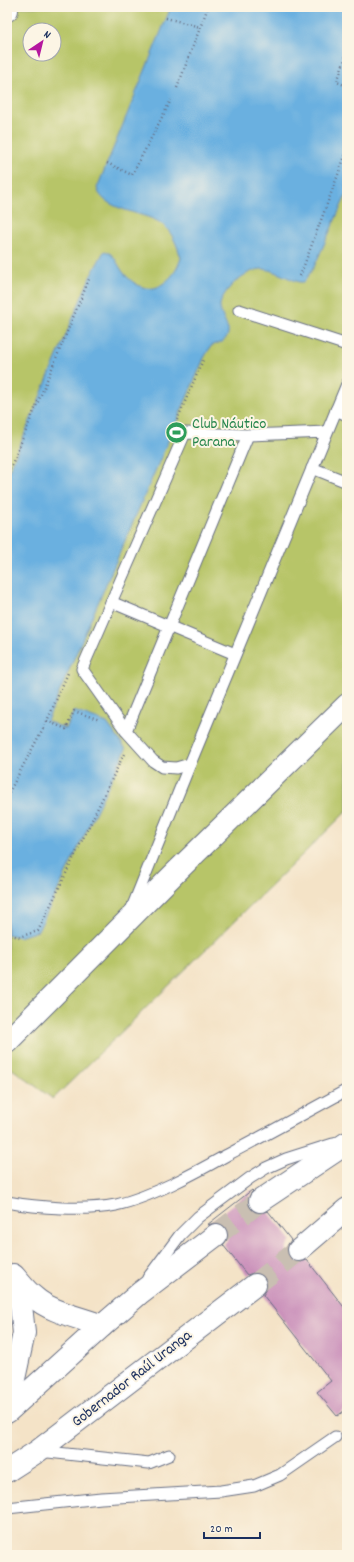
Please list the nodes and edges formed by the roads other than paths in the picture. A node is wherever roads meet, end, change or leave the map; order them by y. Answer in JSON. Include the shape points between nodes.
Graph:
{"nodes":[{"id":1,"x":17,"y":7,"type":"edge"},
{"id":2,"x":7,"y":10,"type":"edge"},
{"id":3,"x":239,"y":310,"type":"dead end"},
{"id":4,"x":347,"y":345,"type":"edge"},
{"id":5,"x":347,"y":384,"type":"edge"},
{"id":6,"x":336,"y":410,"type":"junction"},
{"id":7,"x":347,"y":415,"type":"edge"},
{"id":8,"x":327,"y":432,"type":"junction"},
{"id":9,"x":248,"y":435,"type":"junction"},
{"id":10,"x":312,"y":468,"type":"junction"},
{"id":11,"x":347,"y":482,"type":"edge"},
{"id":12,"x":111,"y":602,"type":"junction"},
{"id":13,"x":169,"y":627,"type":"junction"},
{"id":14,"x":235,"y":654,"type":"junction"},
{"id":15,"x":347,"y":706,"type":"edge"},
{"id":16,"x":126,"y":732,"type":"junction"},
{"id":17,"x":190,"y":764,"type":"junction"},
{"id":18,"x":126,"y":922,"type":"junction"},
{"id":19,"x":7,"y":1042,"type":"edge"},
{"id":20,"x":347,"y":1090,"type":"edge"},
{"id":21,"x":347,"y":1140,"type":"edge"},
{"id":22,"x":347,"y":1143,"type":"edge"},
{"id":23,"x":260,"y":1201,"type":"tunnel mouth"},
{"id":24,"x":7,"y":1202,"type":"edge"},
{"id":25,"x":347,"y":1209,"type":"edge"},
{"id":26,"x":216,"y":1235,"type":"tunnel mouth"},
{"id":27,"x":299,"y":1250,"type":"tunnel mouth"},
{"id":28,"x":10,"y":1270,"type":"edge"},
{"id":29,"x":255,"y":1285,"type":"tunnel mouth"},
{"id":30,"x":131,"y":1302,"type":"junction"},
{"id":31,"x":102,"y":1326,"type":"junction"},
{"id":32,"x":10,"y":1409,"type":"edge"},
{"id":33,"x":335,"y":1437,"type":"dead end"},
{"id":34,"x":38,"y":1451,"type":"junction"},
{"id":35,"x":169,"y":1455,"type":"dead end"},
{"id":36,"x":7,"y":1471,"type":"edge"},
{"id":37,"x":7,"y":1508,"type":"edge"}],
"edges":[{"from":1,"to":2,"type":"lane"},
{"from":3,"to":4,"type":"lane"},
{"from":5,"to":6,"type":"lane"},
{"from":6,"to":7,"type":"lane"},
{"from":6,"to":8,"type":"lane"},
{"from":8,"to":9,"type":"lane"},
{"from":8,"to":10,"type":"lane"},
{"from":9,"to":12,"type":"lane","via":[[185,433]]},
{"from":9,"to":13,"type":"lane"},
{"from":10,"to":11,"type":"lane"},
{"from":10,"to":14,"type":"lane"},
{"from":12,"to":13,"type":"lane"},
{"from":12,"to":16,"type":"lane","via":[[82,669]]},
{"from":13,"to":14,"type":"lane"},
{"from":13,"to":16,"type":"lane"},
{"from":14,"to":17,"type":"lane"},
{"from":15,"to":18,"type":"main road"},
{"from":16,"to":17,"type":"lane","via":[[162,767],[176,768]]},
{"from":17,"to":18,"type":"lane"},
{"from":18,"to":19,"type":"main road"},
{"from":20,"to":24,"type":"lane","via":[[198,1171],[116,1204],[87,1208]]},
{"from":21,"to":30,"type":"lane","via":[[266,1168],[210,1208],[180,1235]]},
{"from":22,"to":23,"type":"main road"},
{"from":25,"to":27,"type":"main road"},
{"from":26,"to":30,"type":"main road"},
{"from":28,"to":31,"type":"main road","via":[[34,1298],[64,1314]]},
{"from":28,"to":32,"type":"main road","via":[[20,1296],[24,1333]]},
{"from":29,"to":34,"type":"main road","name":"Gobernador Raúl Uranga"},
{"from":30,"to":31,"type":"main road"},
{"from":31,"to":32,"type":"main road"},
{"from":33,"to":37,"type":"lane","via":[[280,1475],[254,1486],[221,1491],[109,1497]]},
{"from":34,"to":35,"type":"lane","via":[[149,1463]]},
{"from":34,"to":36,"type":"main road","name":"Gobernador Raúl Uranga"}]}
